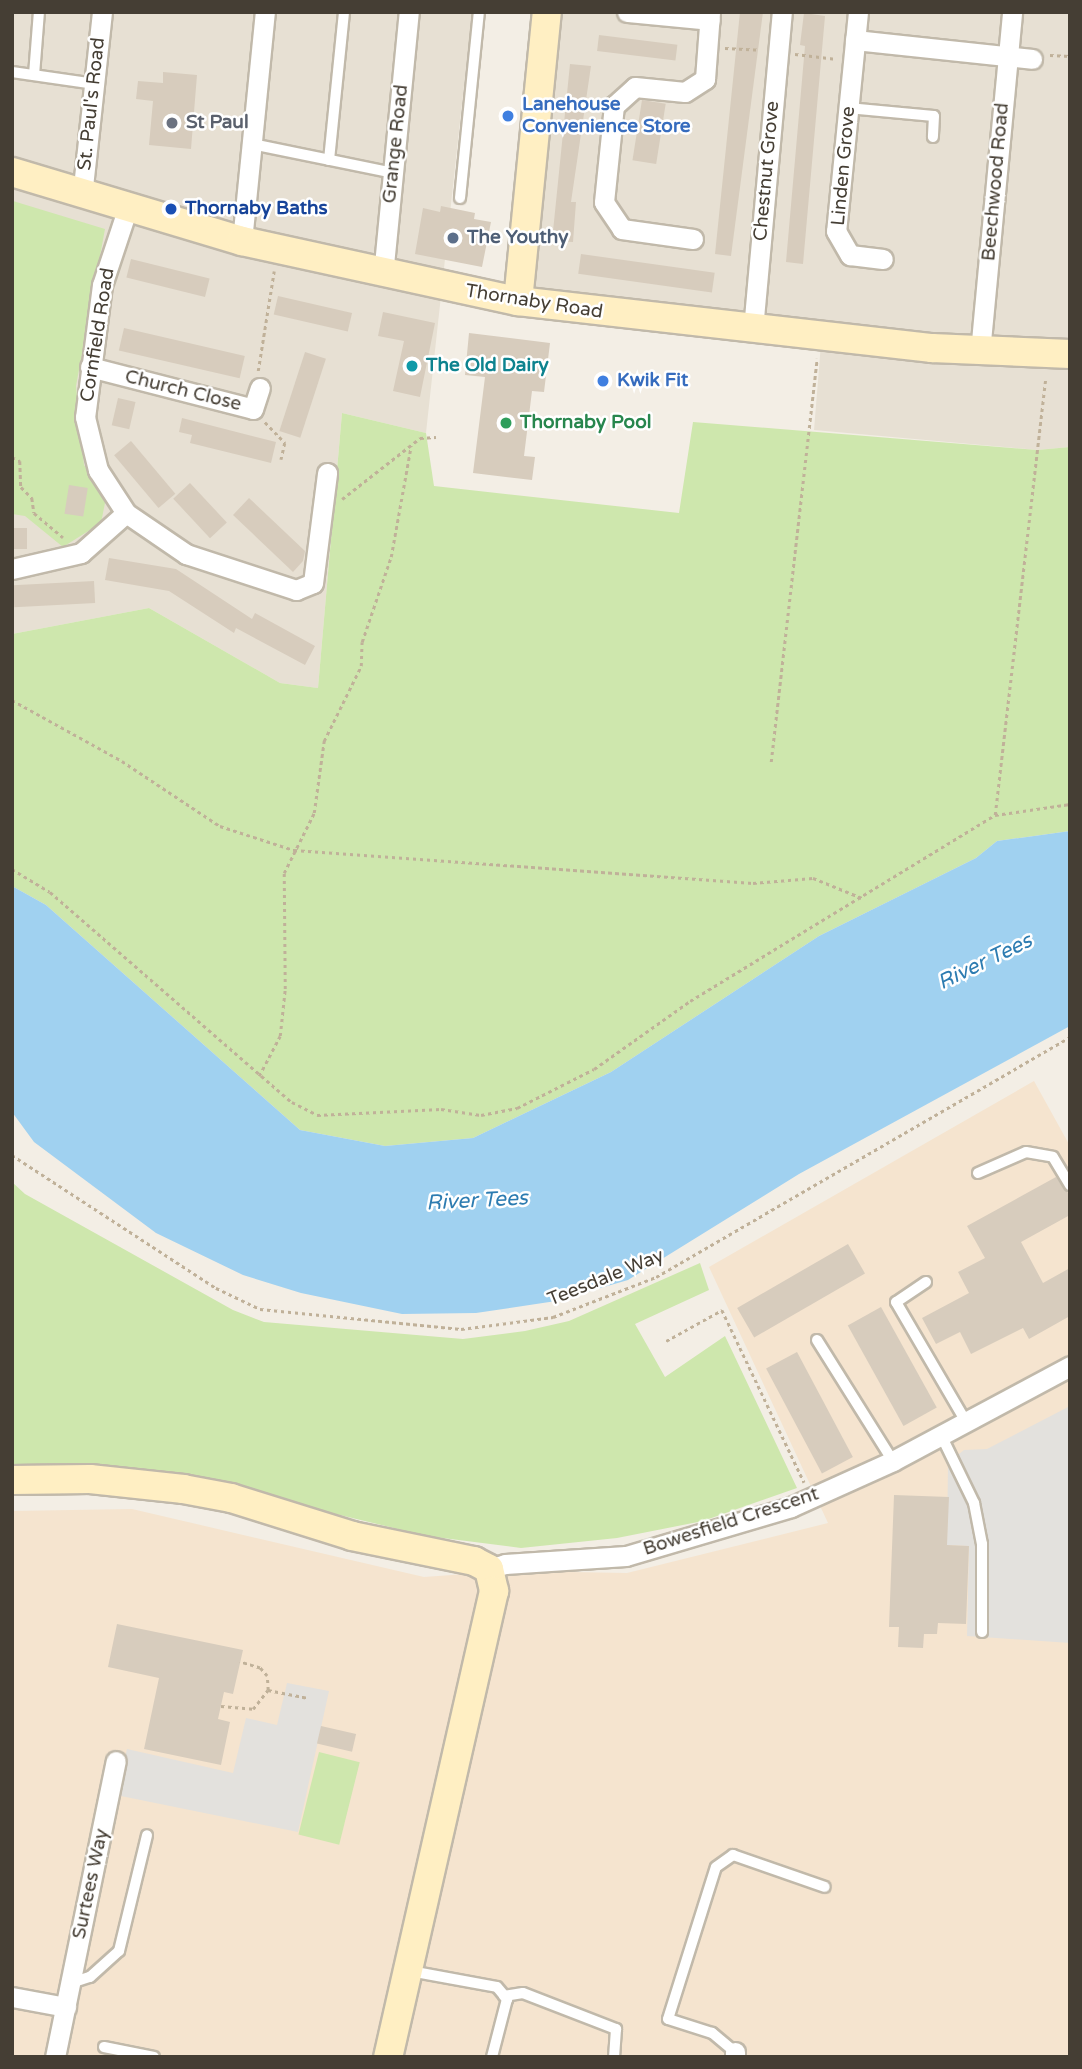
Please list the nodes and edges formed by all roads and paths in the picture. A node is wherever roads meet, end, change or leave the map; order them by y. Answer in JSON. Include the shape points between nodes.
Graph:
{"nodes":[{"id":1,"x":38,"y":12,"type":"edge"},
{"id":2,"x":102,"y":12,"type":"edge"},
{"id":3,"x":265,"y":12,"type":"edge"},
{"id":4,"x":344,"y":12,"type":"edge"},
{"id":5,"x":409,"y":12,"type":"edge"},
{"id":6,"x":479,"y":12,"type":"edge"},
{"id":7,"x":547,"y":12,"type":"edge"},
{"id":8,"x":627,"y":12,"type":"edge"},
{"id":9,"x":782,"y":12,"type":"edge"},
{"id":10,"x":858,"y":12,"type":"edge"},
{"id":11,"x":1012,"y":12,"type":"edge"},
{"id":12,"x":710,"y":16,"type":"edge"},
{"id":13,"x":855,"y":40,"type":"junction"},
{"id":14,"x":1007,"y":57,"type":"junction"},
{"id":15,"x":1032,"y":59,"type":"dead end"},
{"id":16,"x":12,"y":72,"type":"edge"},
{"id":17,"x":34,"y":75,"type":"junction"},
{"id":18,"x":94,"y":84,"type":"junction"},
{"id":19,"x":848,"y":108,"type":"junction"},
{"id":20,"x":933,"y":137,"type":"dead end"},
{"id":21,"x":252,"y":144,"type":"junction"},
{"id":22,"x":329,"y":160,"type":"junction"},
{"id":23,"x":12,"y":172,"type":"edge"},
{"id":24,"x":393,"y":173,"type":"junction"},
{"id":25,"x":82,"y":196,"type":"junction"},
{"id":26,"x":460,"y":198,"type":"dead end"},
{"id":27,"x":127,"y":210,"type":"junction"},
{"id":28,"x":692,"y":239,"type":"dead end"},
{"id":29,"x":242,"y":241,"type":"junction"},
{"id":30,"x":278,"y":250,"type":"junction"},
{"id":31,"x":883,"y":259,"type":"dead end"},
{"id":32,"x":383,"y":275,"type":"junction"},
{"id":33,"x":518,"y":301,"type":"junction"},
{"id":34,"x":753,"y":329,"type":"junction"},
{"id":35,"x":819,"y":336,"type":"junction"},
{"id":36,"x":980,"y":352,"type":"junction"},
{"id":37,"x":1059,"y":355,"type":"edge"},
{"id":38,"x":90,"y":367,"type":"junction"},
{"id":39,"x":260,"y":388,"type":"joint"},
{"id":40,"x":253,"y":409,"type":"junction"},
{"id":41,"x":436,"y":437,"type":"dead end"},
{"id":42,"x":411,"y":446,"type":"junction"},
{"id":43,"x":12,"y":457,"type":"edge"},
{"id":44,"x":281,"y":460,"type":"dead end"},
{"id":45,"x":327,"y":473,"type":"dead end"},
{"id":46,"x":322,"y":512,"type":"junction"},
{"id":47,"x":126,"y":513,"type":"junction"},
{"id":48,"x":81,"y":553,"type":"junction"},
{"id":49,"x":12,"y":569,"type":"edge"},
{"id":50,"x":12,"y":700,"type":"edge"},
{"id":51,"x":771,"y":762,"type":"dead end"},
{"id":52,"x":1070,"y":804,"type":"edge"},
{"id":53,"x":995,"y":815,"type":"junction"},
{"id":54,"x":294,"y":850,"type":"junction"},
{"id":55,"x":12,"y":869,"type":"edge"},
{"id":56,"x":862,"y":898,"type":"junction"},
{"id":57,"x":1070,"y":1037,"type":"edge"},
{"id":58,"x":259,"y":1076,"type":"junction"},
{"id":59,"x":12,"y":1156,"type":"edge"},
{"id":60,"x":978,"y":1173,"type":"dead end"},
{"id":61,"x":1070,"y":1185,"type":"edge"},
{"id":62,"x":926,"y":1282,"type":"dead end"},
{"id":63,"x":817,"y":1340,"type":"dead end"},
{"id":64,"x":666,"y":1341,"type":"dead end"},
{"id":65,"x":1068,"y":1371,"type":"edge"},
{"id":66,"x":966,"y":1422,"type":"junction"},
{"id":67,"x":942,"y":1435,"type":"junction"},
{"id":68,"x":893,"y":1461,"type":"junction"},
{"id":69,"x":12,"y":1480,"type":"edge"},
{"id":70,"x":811,"y":1498,"type":"junction"},
{"id":71,"x":489,"y":1569,"type":"junction"},
{"id":72,"x":982,"y":1632,"type":"dead end"},
{"id":73,"x":240,"y":1662,"type":"dead end"},
{"id":74,"x":268,"y":1690,"type":"junction"},
{"id":75,"x":308,"y":1698,"type":"dead end"},
{"id":76,"x":220,"y":1706,"type":"dead end"},
{"id":77,"x":116,"y":1761,"type":"dead end"},
{"id":78,"x":147,"y":1835,"type":"dead end"},
{"id":79,"x":825,"y":1887,"type":"dead end"},
{"id":80,"x":407,"y":1971,"type":"junction"},
{"id":81,"x":70,"y":1984,"type":"junction"},
{"id":82,"x":504,"y":1996,"type":"junction"},
{"id":83,"x":12,"y":1997,"type":"edge"},
{"id":84,"x":66,"y":2007,"type":"junction"},
{"id":85,"x":104,"y":2047,"type":"dead end"},
{"id":86,"x":735,"y":2055,"type":"edge"},
{"id":87,"x":55,"y":2057,"type":"edge"},
{"id":88,"x":155,"y":2057,"type":"edge"},
{"id":89,"x":388,"y":2057,"type":"edge"},
{"id":90,"x":492,"y":2057,"type":"edge"},
{"id":91,"x":614,"y":2057,"type":"edge"}],
"edges":[{"from":1,"to":17,"type":"lane"},
{"from":2,"to":18,"type":"street","name":"St. Paul's Road"},
{"from":3,"to":21,"type":"street"},
{"from":4,"to":22,"type":"lane"},
{"from":5,"to":24,"type":"street","name":"Grange Road"},
{"from":6,"to":26,"type":"lane"},
{"from":7,"to":33,"type":"street"},
{"from":8,"to":12,"type":"street"},
{"from":9,"to":34,"type":"street","name":"Chestnut Grove"},
{"from":10,"to":13,"type":"street","name":"Linden Grove"},
{"from":11,"to":14,"type":"street","name":"Beechwood Road"},
{"from":12,"to":28,"type":"street","via":[[705,79],[685,92],[635,88],[614,106],[604,202],[622,229]]},
{"from":13,"to":14,"type":"street"},
{"from":13,"to":19,"type":"street","name":"Linden Grove"},
{"from":14,"to":15,"type":"street"},
{"from":14,"to":36,"type":"street","name":"Beechwood Road"},
{"from":16,"to":17,"type":"lane"},
{"from":17,"to":18,"type":"lane"},
{"from":18,"to":25,"type":"street","name":"St. Paul's Road"},
{"from":19,"to":20,"type":"lane","via":[[934,117]]},
{"from":19,"to":31,"type":"street","name":"Linden Grove","via":[[836,231],[850,255]]},
{"from":21,"to":22,"type":"lane"},
{"from":21,"to":29,"type":"street"},
{"from":22,"to":24,"type":"lane"},
{"from":23,"to":25,"type":"street","name":"Thornaby Road"},
{"from":24,"to":32,"type":"street","name":"Grange Road"},
{"from":25,"to":27,"type":"street","name":"Thornaby Road"},
{"from":27,"to":29,"type":"street","name":"Thornaby Road"},
{"from":27,"to":38,"type":"street","name":"Cornfield Road","via":[[103,285]]},
{"from":29,"to":30,"type":"street","name":"Thornaby Road"},
{"from":30,"to":32,"type":"street","name":"Thornaby Road"},
{"from":30,"to":39,"type":"path","via":[[257,368]]},
{"from":32,"to":33,"type":"street","name":"Thornaby Road"},
{"from":33,"to":34,"type":"street","name":"Thornaby Road"},
{"from":34,"to":35,"type":"street","name":"Thornaby Road"},
{"from":35,"to":36,"type":"street","name":"Thornaby Road"},
{"from":35,"to":51,"type":"path"},
{"from":36,"to":37,"type":"street","name":"Thornaby Road"},
{"from":37,"to":53,"type":"path"},
{"from":38,"to":40,"type":"street","name":"Church Close"},
{"from":38,"to":47,"type":"street","name":"Cornfield Road","via":[[85,417],[94,457]]},
{"from":39,"to":40,"type":"street","name":"Church Close"},
{"from":40,"to":44,"type":"path","via":[[285,443]]},
{"from":41,"to":42,"type":"path","via":[[420,438]]},
{"from":42,"to":46,"type":"path"},
{"from":42,"to":54,"type":"path","via":[[391,557],[362,642],[361,666],[324,741],[314,813]]},
{"from":43,"to":48,"type":"path","via":[[20,461],[21,487],[32,498],[34,513]]},
{"from":45,"to":46,"type":"street","name":"Cornfield Road"},
{"from":46,"to":47,"type":"street","name":"Cornfield Road","via":[[313,583],[296,590],[186,554]]},
{"from":47,"to":48,"type":"street"},
{"from":48,"to":49,"type":"street"},
{"from":50,"to":54,"type":"path","via":[[122,761],[220,826]]},
{"from":52,"to":53,"type":"path"},
{"from":53,"to":56,"type":"path"},
{"from":54,"to":56,"type":"path","via":[[753,883],[813,878]]},
{"from":54,"to":58,"type":"path","via":[[284,873],[285,989],[280,1036]]},
{"from":55,"to":58,"type":"path","via":[[50,892]]},
{"from":56,"to":58,"type":"path","via":[[690,1000],[594,1069],[517,1108],[481,1115],[441,1109],[317,1115]]},
{"from":57,"to":59,"type":"path","name":"Teesdale Way","via":[[656,1277],[553,1317],[461,1329],[260,1309],[216,1288]]},
{"from":60,"to":61,"type":"lane","via":[[1026,1152],[1053,1157]]},
{"from":62,"to":66,"type":"lane","via":[[896,1302]]},
{"from":63,"to":68,"type":"lane"},
{"from":64,"to":70,"type":"path","via":[[722,1310]]},
{"from":65,"to":66,"type":"street","name":"Bowesfield Crescent"},
{"from":66,"to":67,"type":"street","name":"Bowesfield Crescent"},
{"from":67,"to":68,"type":"street","name":"Bowesfield Crescent"},
{"from":67,"to":72,"type":"lane","via":[[977,1517],[982,1544]]},
{"from":68,"to":70,"type":"street","name":"Bowesfield Crescent"},
{"from":69,"to":71,"type":"street","via":[[90,1479],[183,1489],[230,1498],[352,1536],[474,1560]]},
{"from":70,"to":71,"type":"street","name":"Bowesfield Crescent","via":[[626,1556]]},
{"from":71,"to":80,"type":"street","via":[[494,1591]]},
{"from":73,"to":74,"type":"path","via":[[260,1668],[267,1676]]},
{"from":74,"to":75,"type":"path"},
{"from":74,"to":76,"type":"path","via":[[253,1709]]},
{"from":77,"to":81,"type":"street","name":"Surtees Way"},
{"from":78,"to":81,"type":"lane","via":[[119,1951],[90,1977]]},
{"from":79,"to":86,"type":"lane","via":[[733,1855],[716,1867],[668,2019],[712,2033]]},
{"from":80,"to":82,"type":"lane","via":[[497,1987]]},
{"from":80,"to":89,"type":"street"},
{"from":81,"to":84,"type":"street","name":"Surtees Way"},
{"from":82,"to":90,"type":"lane","via":[[507,1999]]},
{"from":82,"to":91,"type":"lane","via":[[523,1993],[616,2029]]},
{"from":83,"to":84,"type":"street"},
{"from":84,"to":87,"type":"street","name":"Surtees Way"},
{"from":85,"to":88,"type":"lane"}]}
